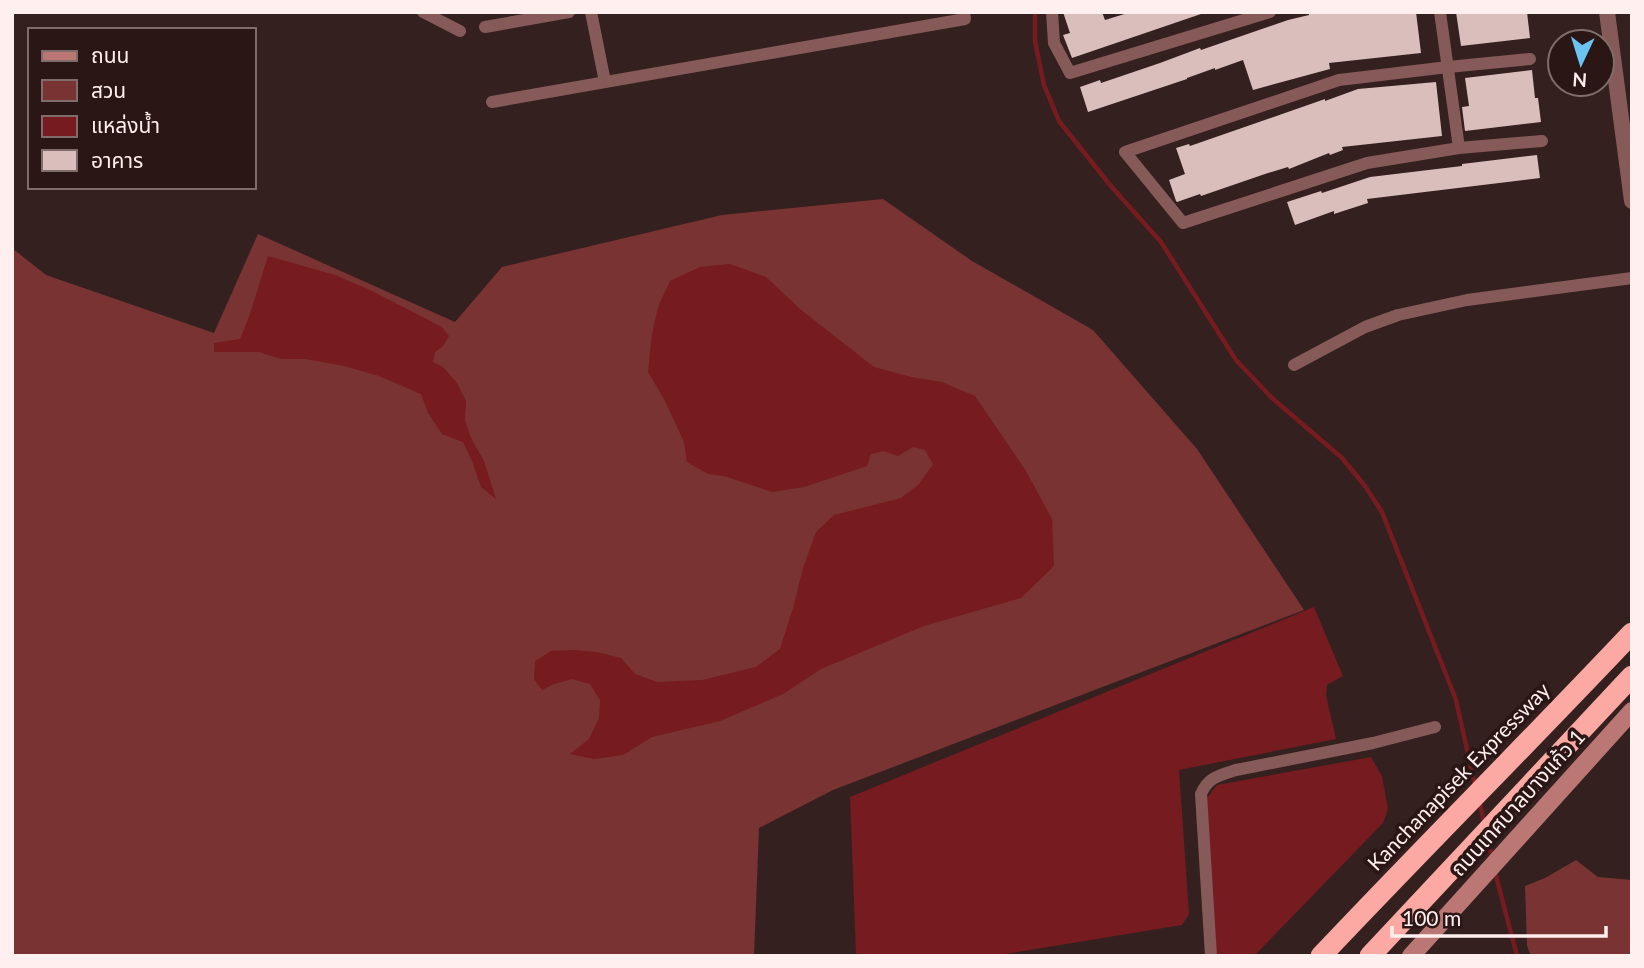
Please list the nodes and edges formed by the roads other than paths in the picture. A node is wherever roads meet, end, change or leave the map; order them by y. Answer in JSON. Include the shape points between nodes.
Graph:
{"nodes":[{"id":1,"x":423,"y":12,"type":"edge"},
{"id":2,"x":569,"y":12,"type":"edge"},
{"id":3,"x":591,"y":12,"type":"edge"},
{"id":4,"x":964,"y":12,"type":"edge"},
{"id":5,"x":1052,"y":12,"type":"edge"},
{"id":6,"x":1270,"y":12,"type":"edge"},
{"id":7,"x":1440,"y":12,"type":"edge"},
{"id":8,"x":1607,"y":12,"type":"edge"},
{"id":9,"x":485,"y":27,"type":"dead end"},
{"id":10,"x":460,"y":31,"type":"dead end"},
{"id":11,"x":1530,"y":59,"type":"dead end"},
{"id":12,"x":1448,"y":66,"type":"junction"},
{"id":13,"x":605,"y":82,"type":"junction"},
{"id":14,"x":492,"y":102,"type":"dead end"},
{"id":15,"x":1542,"y":141,"type":"dead end"},
{"id":16,"x":1459,"y":148,"type":"junction"},
{"id":17,"x":1632,"y":201,"type":"edge"},
{"id":18,"x":1632,"y":278,"type":"edge"},
{"id":19,"x":1294,"y":365,"type":"dead end"},
{"id":20,"x":1632,"y":633,"type":"edge"},
{"id":21,"x":1632,"y":676,"type":"edge"},
{"id":22,"x":1632,"y":711,"type":"edge"},
{"id":23,"x":1435,"y":727,"type":"dead end"},
{"id":24,"x":1211,"y":956,"type":"edge"},
{"id":25,"x":1321,"y":956,"type":"edge"},
{"id":26,"x":1370,"y":956,"type":"edge"},
{"id":27,"x":1411,"y":956,"type":"edge"}],
"edges":[{"from":1,"to":10,"type":"street"},
{"from":2,"to":9,"type":"street"},
{"from":3,"to":13,"type":"street"},
{"from":4,"to":13,"type":"street","via":[[965,19]]},
{"from":5,"to":6,"type":"street","via":[[1054,43],[1070,73]]},
{"from":7,"to":12,"type":"street"},
{"from":8,"to":17,"type":"street"},
{"from":11,"to":12,"type":"street"},
{"from":12,"to":16,"type":"street"},
{"from":12,"to":16,"type":"street","via":[[1339,80],[1125,152],[1183,223],[1367,163]]},
{"from":13,"to":14,"type":"street"},
{"from":15,"to":16,"type":"street"},
{"from":18,"to":19,"type":"street","via":[[1467,300],[1398,315]]},
{"from":20,"to":25,"type":"highway","name":"Kanchanapisek Expressway"},
{"from":21,"to":26,"type":"highway"},
{"from":22,"to":27,"type":"main road","name":"ถนนเทศบาลบางแก้ว 1"},
{"from":23,"to":24,"type":"street","via":[[1237,770],[1205,784],[1201,794]]}]}
